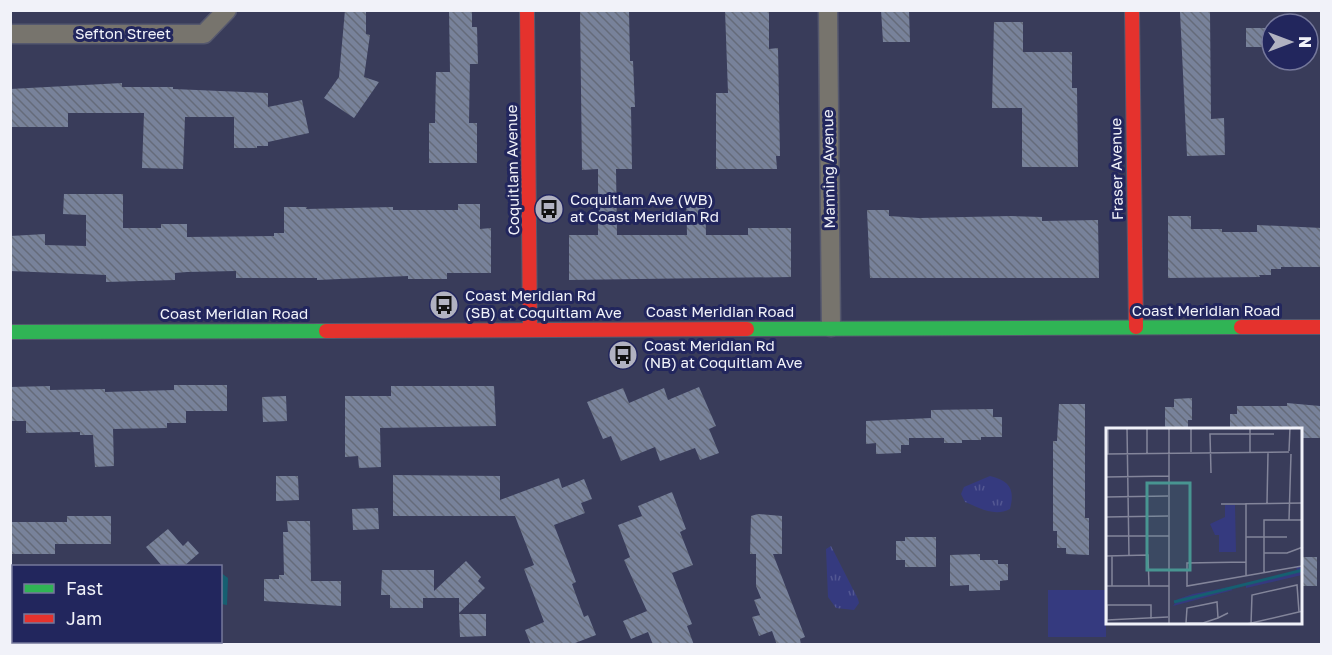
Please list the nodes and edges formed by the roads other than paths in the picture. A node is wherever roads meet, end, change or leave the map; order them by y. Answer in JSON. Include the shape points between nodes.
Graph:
{"nodes":[{"id":1,"x":527,"y":10,"type":"edge"},
{"id":2,"x":828,"y":10,"type":"edge"},
{"id":3,"x":1132,"y":10,"type":"edge"},
{"id":4,"x":227,"y":12,"type":"edge"},
{"id":5,"x":10,"y":34,"type":"edge"},
{"id":6,"x":831,"y":327,"type":"junction"},
{"id":7,"x":1136,"y":327,"type":"junction"},
{"id":8,"x":1322,"y":327,"type":"edge"},
{"id":9,"x":530,"y":329,"type":"junction"},
{"id":10,"x":10,"y":332,"type":"edge"}],
"edges":[{"from":1,"to":9,"type":"main road","name":"Coquitlam Avenue"},
{"from":2,"to":6,"type":"street","name":"Manning Avenue"},
{"from":3,"to":7,"type":"main road","name":"Fraser Avenue"},
{"from":4,"to":5,"type":"street","name":"Sefton Street","via":[[204,34]]},
{"from":6,"to":7,"type":"main road","name":"Coast Meridian Road"},
{"from":6,"to":9,"type":"main road","name":"Coast Meridian Road"},
{"from":7,"to":8,"type":"main road","name":"Coast Meridian Road"},
{"from":9,"to":10,"type":"main road","name":"Coast Meridian Road"}]}
